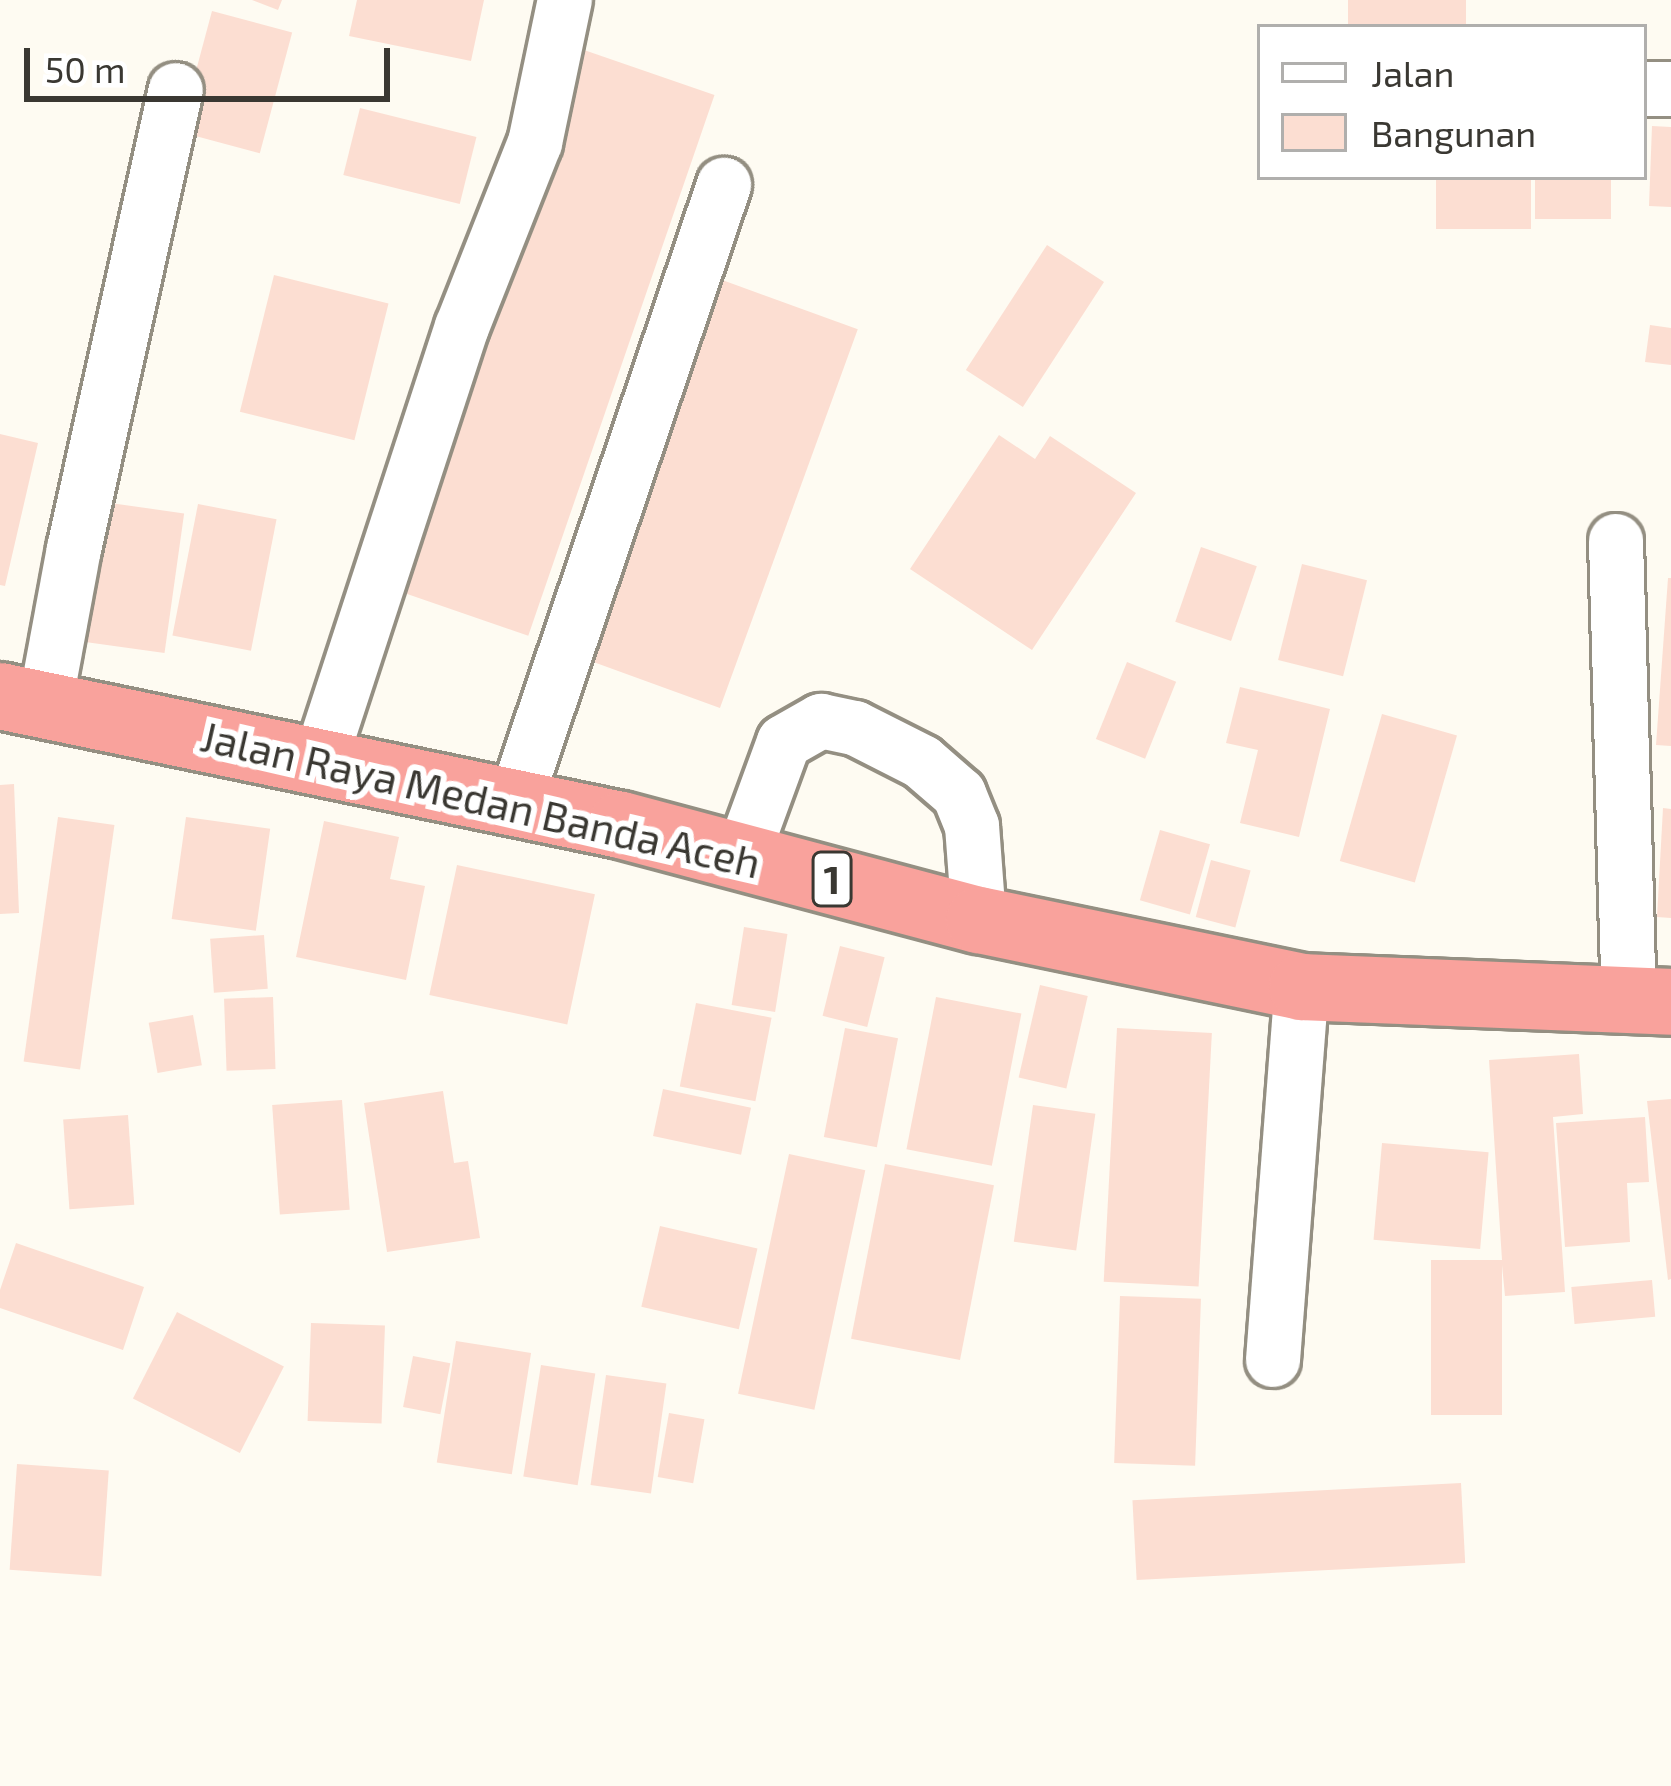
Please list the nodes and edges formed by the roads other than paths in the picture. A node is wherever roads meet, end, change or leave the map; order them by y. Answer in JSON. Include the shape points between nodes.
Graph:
{"nodes":[{"id":1,"x":565,"y":0,"type":"edge"},
{"id":2,"x":176,"y":90,"type":"dead end"},
{"id":3,"x":724,"y":185,"type":"dead end"},
{"id":4,"x":1616,"y":541,"type":"dead end"},
{"id":5,"x":22,"y":700,"type":"edge"},
{"id":6,"x":320,"y":761,"type":"junction"},
{"id":7,"x":514,"y":805,"type":"junction"},
{"id":8,"x":743,"y":854,"type":"junction"},
{"id":9,"x":979,"y":920,"type":"junction"},
{"id":10,"x":1302,"y":987,"type":"junction"},
{"id":11,"x":1650,"y":1002,"type":"edge"},
{"id":12,"x":1273,"y":1360,"type":"dead end"}],
"edges":[{"from":1,"to":6,"type":"street","via":[[535,143],[462,327]]},
{"from":2,"to":5,"type":"street","via":[[74,549]]},
{"from":3,"to":7,"type":"street"},
{"from":4,"to":11,"type":"street"},
{"from":5,"to":6,"type":"highway","name":"Jalan Raya Medan Banda Aceh","number":"1"},
{"from":6,"to":7,"type":"highway","name":"Jalan Raya Medan Banda Aceh","number":"1"},
{"from":7,"to":8,"type":"highway","name":"Jalan Raya Medan Banda Aceh","number":"1"},
{"from":8,"to":9,"type":"highway","name":"Jalan Raya Medan Banda Aceh","number":"1"},
{"from":8,"to":9,"type":"street","via":[[784,742],[821,721],[855,728],[922,762],[959,794],[972,826]]},
{"from":9,"to":10,"type":"highway","name":"Jalan Raya Medan Banda Aceh","number":"1"},
{"from":10,"to":11,"type":"highway","name":"Jalan Raya Medan Banda Aceh","number":"1"},
{"from":10,"to":12,"type":"street"}]}
